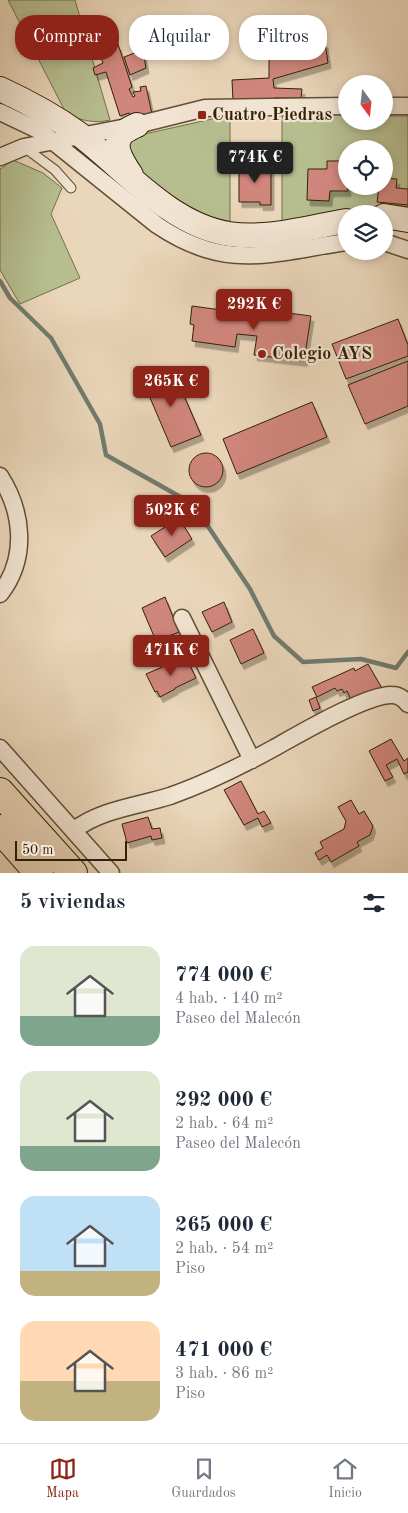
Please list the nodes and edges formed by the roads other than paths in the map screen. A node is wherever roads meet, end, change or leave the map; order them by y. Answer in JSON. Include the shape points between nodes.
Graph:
{"nodes":[{"id":1,"x":0,"y":89,"type":"edge"},
{"id":2,"x":338,"y":106,"type":"edge"},
{"id":3,"x":393,"y":106,"type":"edge"},
{"id":4,"x":408,"y":106,"type":"edge"},
{"id":5,"x":0,"y":112,"type":"edge"},
{"id":6,"x":137,"y":125,"type":"junction"},
{"id":7,"x":53,"y":141,"type":"junction"},
{"id":8,"x":80,"y":141,"type":"junction"},
{"id":9,"x":24,"y":147,"type":"junction"},
{"id":10,"x":0,"y":157,"type":"edge"},
{"id":11,"x":139,"y":184,"type":"junction"},
{"id":12,"x":70,"y":188,"type":"dead end"},
{"id":13,"x":393,"y":218,"type":"edge"},
{"id":14,"x":408,"y":220,"type":"edge"},
{"id":15,"x":338,"y":222,"type":"edge"},
{"id":16,"x":338,"y":243,"type":"edge"},
{"id":17,"x":393,"y":245,"type":"edge"},
{"id":18,"x":408,"y":250,"type":"edge"},
{"id":19,"x":0,"y":476,"type":"edge"},
{"id":20,"x":0,"y":594,"type":"edge"},
{"id":21,"x":182,"y":618,"type":"dead end"},
{"id":22,"x":408,"y":704,"type":"edge"},
{"id":23,"x":0,"y":748,"type":"edge"},
{"id":24,"x":252,"y":760,"type":"junction"},
{"id":25,"x":0,"y":792,"type":"edge"},
{"id":26,"x":0,"y":829,"type":"edge"},
{"id":27,"x":74,"y":830,"type":"junction"},
{"id":28,"x":0,"y":853,"type":"edge"},
{"id":29,"x":21,"y":873,"type":"edge"},
{"id":30,"x":39,"y":873,"type":"edge"},
{"id":31,"x":73,"y":873,"type":"edge"},
{"id":32,"x":111,"y":873,"type":"edge"}],
"edges":[{"from":1,"to":8,"type":"street","via":[[49,114]]},
{"from":2,"to":6,"type":"street","via":[[205,108]]},
{"from":3,"to":4,"type":"street"},
{"from":5,"to":7,"type":"street","via":[[40,131]]},
{"from":6,"to":8,"type":"street"},
{"from":6,"to":11,"type":"street","via":[[124,132],[118,142],[125,167]]},
{"from":7,"to":8,"type":"street"},
{"from":7,"to":9,"type":"street"},
{"from":8,"to":11,"type":"street"},
{"from":8,"to":16,"type":"street","via":[[157,225],[197,247],[252,256]]},
{"from":9,"to":10,"type":"street"},
{"from":9,"to":12,"type":"lane","via":[[55,170]]},
{"from":11,"to":15,"type":"street","via":[[191,222],[218,232],[264,235]]},
{"from":13,"to":14,"type":"street"},
{"from":17,"to":18,"type":"street"},
{"from":19,"to":20,"type":"street","via":[[16,509],[19,533],[14,566]]},
{"from":21,"to":24,"type":"street"},
{"from":22,"to":24,"type":"street","via":[[394,695],[373,698]]},
{"from":23,"to":27,"type":"street"},
{"from":24,"to":27,"type":"street","via":[[188,790],[101,814]]},
{"from":25,"to":31,"type":"highway"},
{"from":26,"to":30,"type":"highway"},
{"from":27,"to":32,"type":"street"},
{"from":28,"to":29,"type":"highway"}]}
